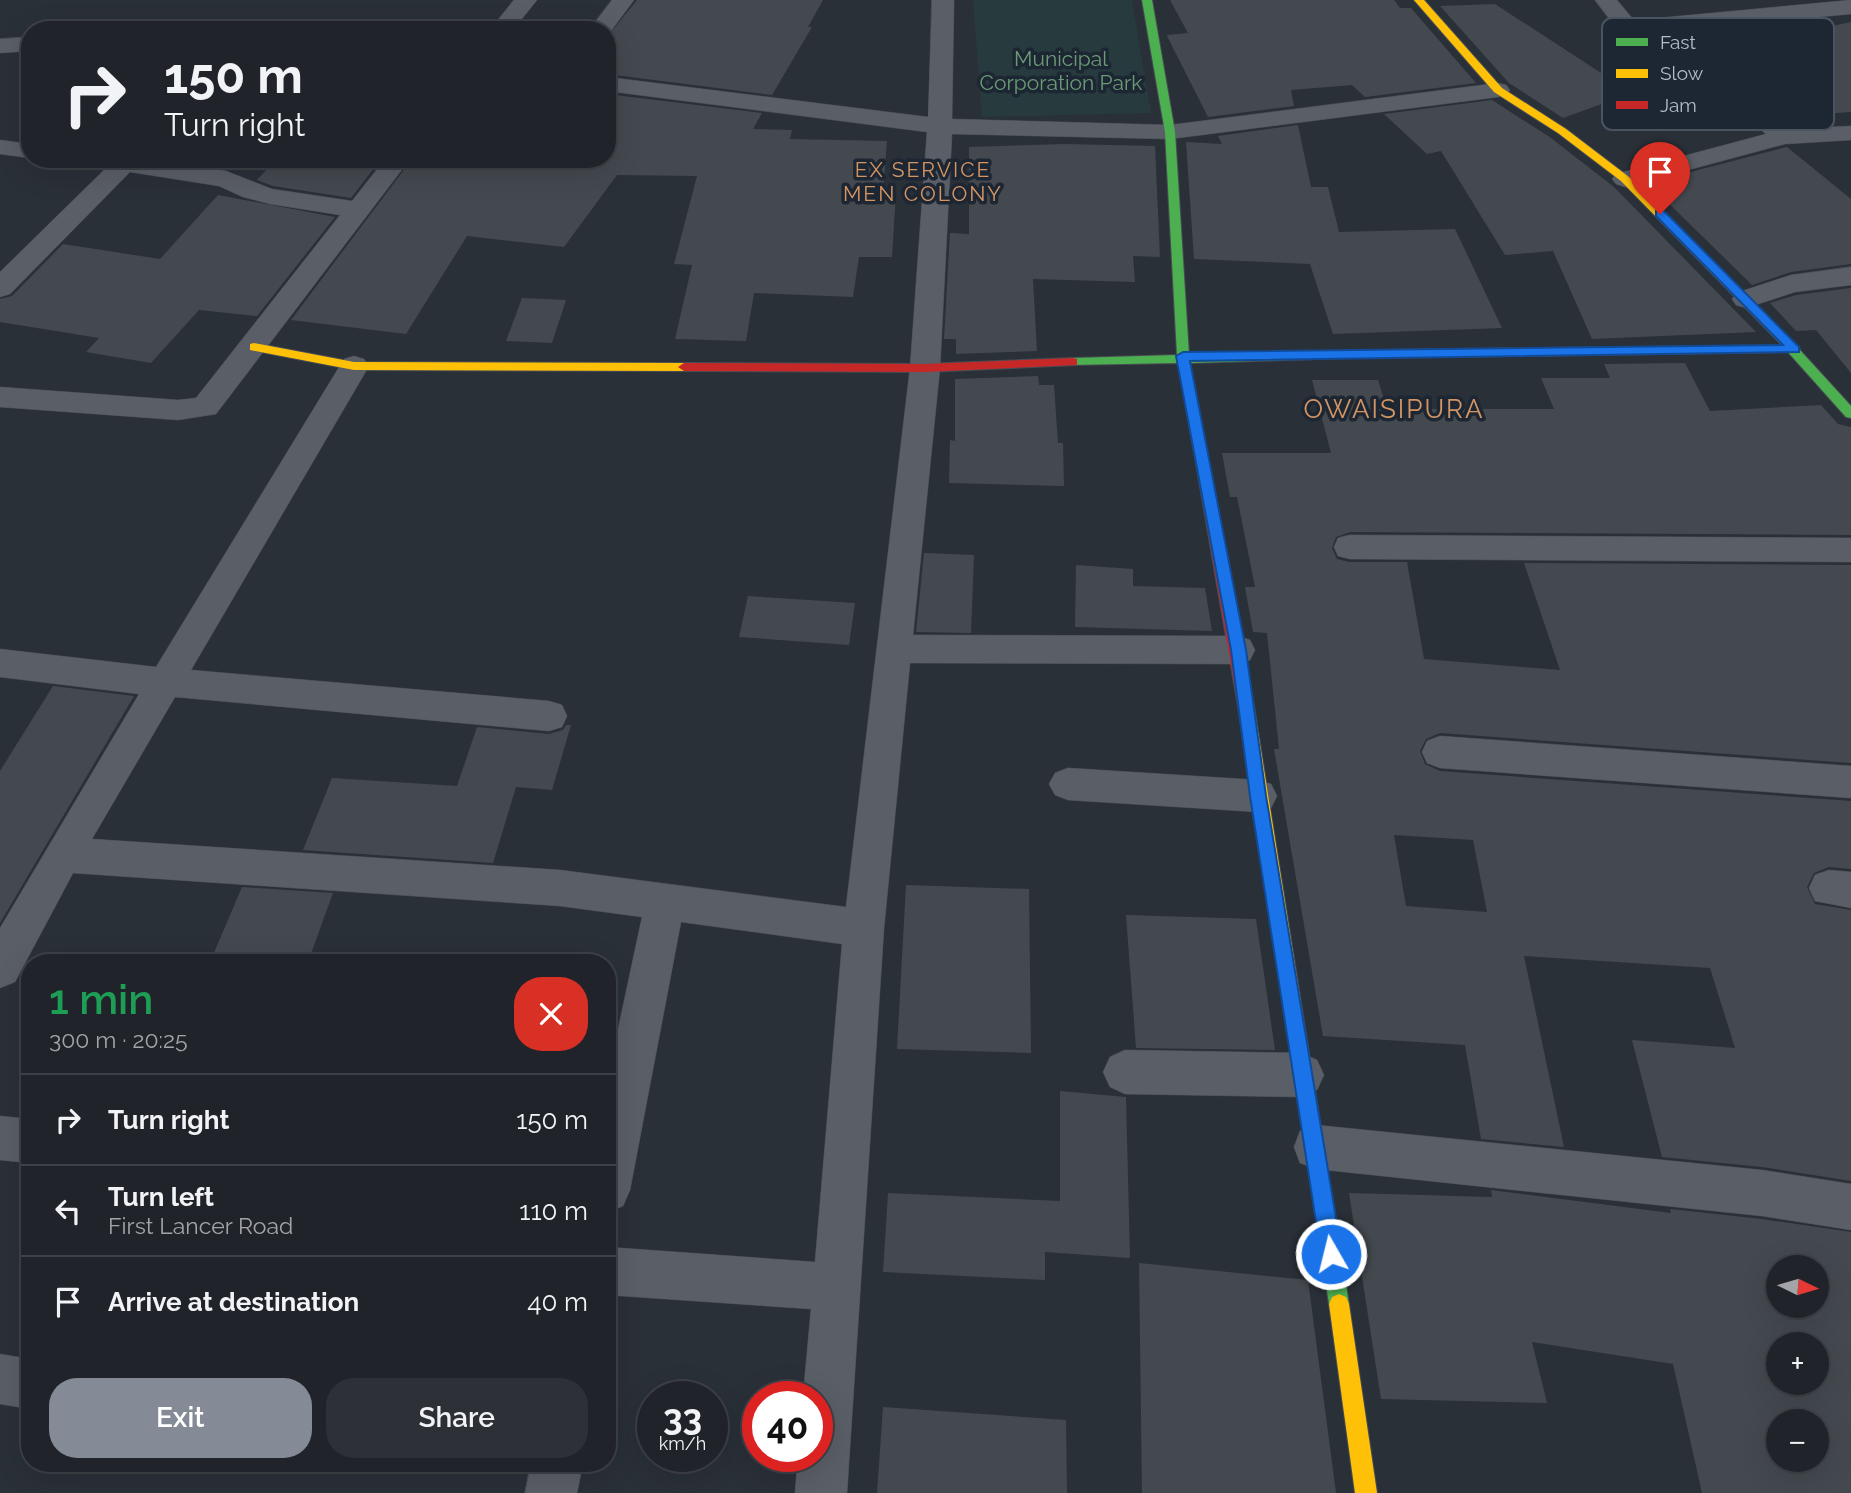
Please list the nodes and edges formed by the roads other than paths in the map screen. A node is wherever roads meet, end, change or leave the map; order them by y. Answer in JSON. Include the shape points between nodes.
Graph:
{"nodes":[{"id":1,"x":526,"y":0,"type":"edge"},
{"id":2,"x":622,"y":0,"type":"edge"},
{"id":3,"x":943,"y":0,"type":"edge"},
{"id":4,"x":1147,"y":0,"type":"edge"},
{"id":5,"x":1419,"y":0,"type":"edge"},
{"id":6,"x":1606,"y":0,"type":"edge"},
{"id":7,"x":1851,"y":7,"type":"edge"},
{"id":8,"x":1746,"y":8,"type":"edge"},
{"id":9,"x":1620,"y":18,"type":"edge"},
{"id":10,"x":1692,"y":18,"type":"edge"},
{"id":11,"x":508,"y":21,"type":"edge"},
{"id":12,"x":607,"y":21,"type":"edge"},
{"id":13,"x":21,"y":45,"type":"edge"},
{"id":14,"x":0,"y":46,"type":"edge"},
{"id":15,"x":616,"y":85,"type":"edge"},
{"id":16,"x":1498,"y":90,"type":"junction"},
{"id":17,"x":940,"y":126,"type":"junction"},
{"id":18,"x":1775,"y":130,"type":"edge"},
{"id":19,"x":1170,"y":131,"type":"junction"},
{"id":20,"x":1851,"y":133,"type":"edge"},
{"id":21,"x":1784,"y":137,"type":"junction"},
{"id":22,"x":120,"y":168,"type":"edge"},
{"id":23,"x":163,"y":168,"type":"edge"},
{"id":24,"x":391,"y":168,"type":"edge"},
{"id":25,"x":1625,"y":179,"type":"junction"},
{"id":26,"x":359,"y":210,"type":"junction"},
{"id":27,"x":1851,"y":276,"type":"edge"},
{"id":28,"x":0,"y":288,"type":"edge"},
{"id":29,"x":1746,"y":299,"type":"junction"},
{"id":30,"x":254,"y":347,"type":"junction"},
{"id":31,"x":1794,"y":349,"type":"junction"},
{"id":32,"x":1183,"y":356,"type":"junction"},
{"id":33,"x":354,"y":366,"type":"junction"},
{"id":34,"x":925,"y":368,"type":"junction"},
{"id":35,"x":0,"y":397,"type":"edge"},
{"id":36,"x":1851,"y":414,"type":"edge"},
{"id":37,"x":1350,"y":547,"type":"dead end"},
{"id":38,"x":1851,"y":551,"type":"edge"},
{"id":39,"x":893,"y":649,"type":"junction"},
{"id":40,"x":1238,"y":650,"type":"junction"},
{"id":41,"x":0,"y":663,"type":"edge"},
{"id":42,"x":164,"y":682,"type":"junction"},
{"id":43,"x":549,"y":716,"type":"dead end"},
{"id":44,"x":1440,"y":752,"type":"dead end"},
{"id":45,"x":1851,"y":782,"type":"edge"},
{"id":46,"x":1068,"y":783,"type":"dead end"},
{"id":47,"x":1258,"y":796,"type":"junction"},
{"id":48,"x":62,"y":855,"type":"junction"},
{"id":49,"x":665,"y":901,"type":"junction"},
{"id":50,"x":864,"y":928,"type":"junction"},
{"id":51,"x":0,"y":968,"type":"edge"},
{"id":52,"x":1125,"y":1072,"type":"dead end"},
{"id":53,"x":1302,"y":1075,"type":"junction"},
{"id":54,"x":0,"y":1138,"type":"edge"},
{"id":55,"x":21,"y":1141,"type":"edge"},
{"id":56,"x":616,"y":1145,"type":"edge"},
{"id":57,"x":1316,"y":1147,"type":"junction"},
{"id":58,"x":1851,"y":1207,"type":"edge"},
{"id":59,"x":616,"y":1272,"type":"edge"},
{"id":60,"x":836,"y":1287,"type":"junction"},
{"id":61,"x":0,"y":1378,"type":"edge"},
{"id":62,"x":21,"y":1382,"type":"edge"},
{"id":63,"x":555,"y":1472,"type":"edge"},
{"id":64,"x":551,"y":1493,"type":"edge"},
{"id":65,"x":821,"y":1493,"type":"edge"},
{"id":66,"x":1366,"y":1493,"type":"edge"}],
"edges":[{"from":1,"to":11,"type":"street"},
{"from":2,"to":12,"type":"street"},
{"from":3,"to":17,"type":"street"},
{"from":4,"to":19,"type":"street"},
{"from":5,"to":16,"type":"street"},
{"from":6,"to":9,"type":"street"},
{"from":7,"to":8,"type":"street"},
{"from":8,"to":10,"type":"street"},
{"from":13,"to":14,"type":"street"},
{"from":15,"to":17,"type":"street"},
{"from":16,"to":19,"type":"street"},
{"from":16,"to":25,"type":"street"},
{"from":17,"to":19,"type":"street"},
{"from":17,"to":34,"type":"street"},
{"from":18,"to":21,"type":"street"},
{"from":19,"to":32,"type":"street"},
{"from":20,"to":21,"type":"street"},
{"from":21,"to":25,"type":"street"},
{"from":22,"to":28,"type":"street"},
{"from":23,"to":26,"type":"street","via":[[226,180],[236,188]]},
{"from":24,"to":26,"type":"street"},
{"from":25,"to":29,"type":"street"},
{"from":26,"to":30,"type":"street"},
{"from":27,"to":29,"type":"street","via":[[1791,284]]},
{"from":29,"to":31,"type":"street"},
{"from":30,"to":33,"type":"street"},
{"from":30,"to":35,"type":"street","via":[[205,407],[193,410]]},
{"from":31,"to":32,"type":"street"},
{"from":31,"to":36,"type":"street"},
{"from":32,"to":34,"type":"street"},
{"from":32,"to":40,"type":"street"},
{"from":33,"to":34,"type":"street"},
{"from":33,"to":42,"type":"street"},
{"from":34,"to":39,"type":"street"},
{"from":37,"to":38,"type":"street"},
{"from":39,"to":40,"type":"street"},
{"from":39,"to":50,"type":"street"},
{"from":40,"to":47,"type":"street"},
{"from":41,"to":42,"type":"street"},
{"from":42,"to":43,"type":"street"},
{"from":42,"to":48,"type":"street"},
{"from":44,"to":45,"type":"street"},
{"from":46,"to":47,"type":"street"},
{"from":47,"to":53,"type":"street"},
{"from":48,"to":49,"type":"street","via":[[560,888]]},
{"from":48,"to":51,"type":"street"},
{"from":49,"to":50,"type":"street"},
{"from":49,"to":56,"type":"street"},
{"from":50,"to":60,"type":"street"},
{"from":52,"to":53,"type":"street"},
{"from":53,"to":57,"type":"street"},
{"from":54,"to":55,"type":"street"},
{"from":57,"to":58,"type":"street"},
{"from":57,"to":66,"type":"street"},
{"from":59,"to":60,"type":"street"},
{"from":60,"to":65,"type":"street"},
{"from":61,"to":62,"type":"street"},
{"from":63,"to":64,"type":"street"}]}
